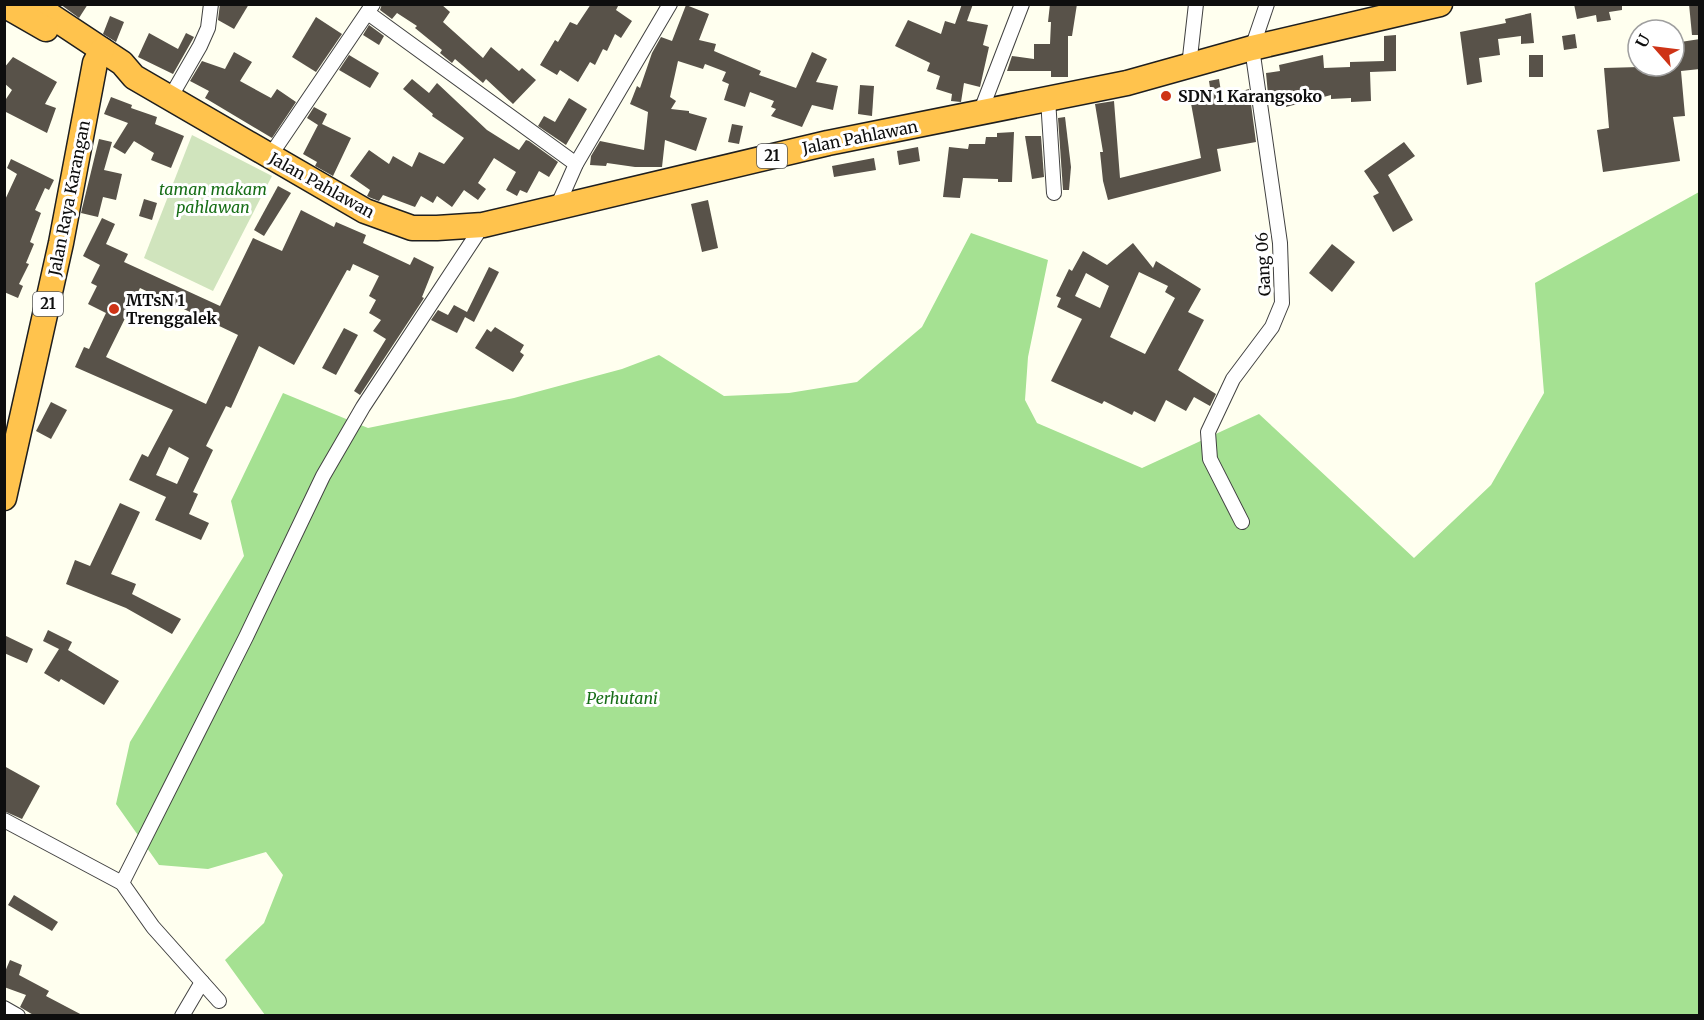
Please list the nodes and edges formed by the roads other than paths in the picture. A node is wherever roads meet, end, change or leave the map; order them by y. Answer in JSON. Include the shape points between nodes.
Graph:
{"nodes":[{"id":1,"x":4,"y":4,"type":"edge"},
{"id":2,"x":211,"y":4,"type":"edge"},
{"id":3,"x":670,"y":4,"type":"edge"},
{"id":4,"x":1022,"y":4,"type":"edge"},
{"id":5,"x":1196,"y":4,"type":"edge"},
{"id":6,"x":1267,"y":4,"type":"edge"},
{"id":7,"x":1440,"y":4,"type":"edge"},
{"id":8,"x":1417,"y":7,"type":"edge"},
{"id":9,"x":371,"y":9,"type":"edge"},
{"id":10,"x":32,"y":12,"type":"edge"},
{"id":11,"x":1252,"y":48,"type":"junction"},
{"id":12,"x":98,"y":56,"type":"junction"},
{"id":13,"x":1189,"y":66,"type":"junction"},
{"id":14,"x":170,"y":98,"type":"junction"},
{"id":15,"x":1048,"y":99,"type":"junction"},
{"id":16,"x":980,"y":113,"type":"junction"},
{"id":17,"x":270,"y":156,"type":"junction"},
{"id":18,"x":576,"y":164,"type":"junction"},
{"id":19,"x":1054,"y":193,"type":"dead end"},
{"id":20,"x":557,"y":207,"type":"junction"},
{"id":21,"x":483,"y":225,"type":"junction"},
{"id":22,"x":4,"y":498,"type":"edge"},
{"id":23,"x":1242,"y":522,"type":"dead end"},
{"id":24,"x":4,"y":820,"type":"edge"},
{"id":25,"x":122,"y":883,"type":"junction"},
{"id":26,"x":202,"y":982,"type":"junction"},
{"id":27,"x":219,"y":1001,"type":"dead end"},
{"id":28,"x":182,"y":1016,"type":"edge"}],
"edges":[{"from":1,"to":10,"type":"highway"},
{"from":2,"to":14,"type":"street","via":[[208,28]]},
{"from":3,"to":18,"type":"street"},
{"from":4,"to":16,"type":"street"},
{"from":5,"to":13,"type":"street"},
{"from":6,"to":11,"type":"street"},
{"from":7,"to":8,"type":"highway","name":"Jalan Pahlawan","number":"21"},
{"from":8,"to":11,"type":"highway","name":"Jalan Pahlawan","number":"21"},
{"from":9,"to":17,"type":"street"},
{"from":9,"to":18,"type":"street"},
{"from":10,"to":12,"type":"highway"},
{"from":11,"to":13,"type":"highway","name":"Jalan Pahlawan","number":"21"},
{"from":11,"to":23,"type":"street","name":"Gang 06","via":[[1280,243],[1282,303],[1277,318],[1233,379],[1212,418],[1207,446]]},
{"from":12,"to":14,"type":"highway","name":"Jalan Pahlawan","number":"21","via":[[122,63],[134,77]]},
{"from":12,"to":22,"type":"highway","name":"Jalan Raya Karangan","number":"21"},
{"from":13,"to":15,"type":"highway","name":"Jalan Pahlawan","number":"21"},
{"from":14,"to":17,"type":"highway","name":"Jalan Pahlawan","number":"21"},
{"from":15,"to":16,"type":"highway","name":"Jalan Pahlawan","number":"21"},
{"from":15,"to":19,"type":"street"},
{"from":16,"to":20,"type":"highway","name":"Jalan Pahlawan","number":"21","via":[[828,143]]},
{"from":17,"to":21,"type":"highway","name":"Jalan Pahlawan","number":"21","via":[[391,222],[412,228]]},
{"from":18,"to":20,"type":"street"},
{"from":20,"to":21,"type":"highway","name":"Jalan Pahlawan","number":"21"},
{"from":21,"to":25,"type":"street","via":[[363,407],[323,476]]},
{"from":24,"to":25,"type":"street"},
{"from":25,"to":26,"type":"street","via":[[153,927]]},
{"from":26,"to":27,"type":"street"},
{"from":26,"to":28,"type":"street"}]}
